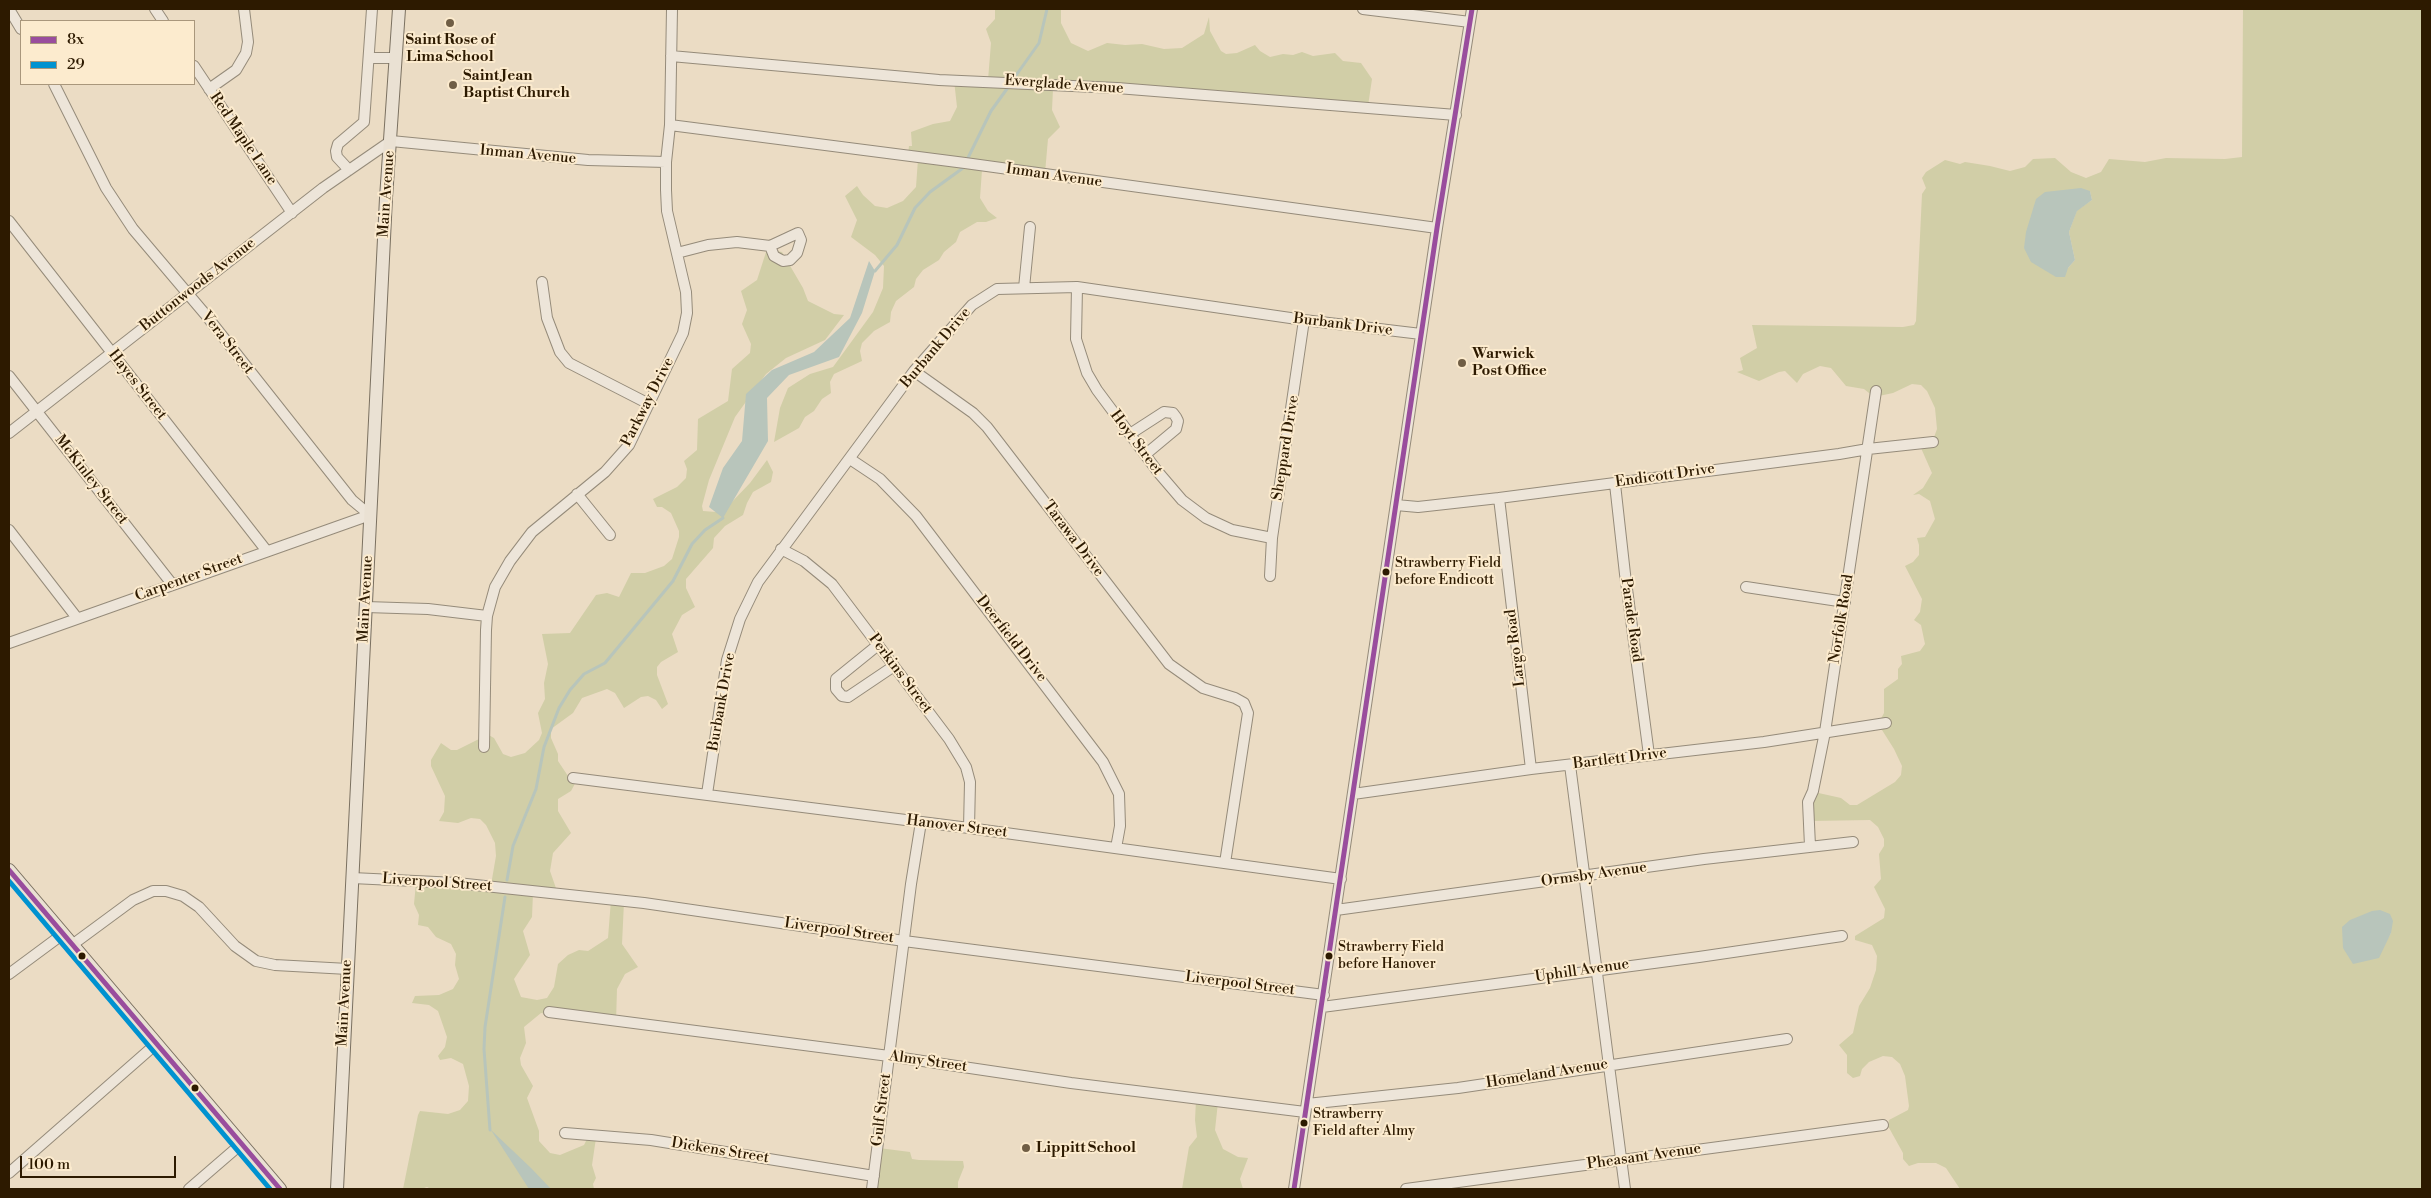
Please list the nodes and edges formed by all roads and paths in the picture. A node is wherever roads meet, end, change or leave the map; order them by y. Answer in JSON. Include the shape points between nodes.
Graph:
{"nodes":[{"id":1,"x":9,"y":9,"type":"edge"},
{"id":2,"x":155,"y":9,"type":"edge"},
{"id":3,"x":244,"y":9,"type":"edge"},
{"id":4,"x":372,"y":9,"type":"edge"},
{"id":5,"x":399,"y":9,"type":"edge"},
{"id":6,"x":672,"y":9,"type":"edge"},
{"id":7,"x":1363,"y":9,"type":"edge"},
{"id":8,"x":1472,"y":9,"type":"edge"},
{"id":9,"x":163,"y":20,"type":"edge"},
{"id":10,"x":1470,"y":22,"type":"junction"},
{"id":11,"x":20,"y":27,"type":"edge"},
{"id":12,"x":671,"y":56,"type":"junction"},
{"id":13,"x":369,"y":58,"type":"junction"},
{"id":14,"x":396,"y":58,"type":"junction"},
{"id":15,"x":195,"y":68,"type":"edge"},
{"id":16,"x":55,"y":85,"type":"edge"},
{"id":17,"x":209,"y":89,"type":"junction"},
{"id":18,"x":1456,"y":115,"type":"junction"},
{"id":19,"x":670,"y":125,"type":"junction"},
{"id":20,"x":390,"y":141,"type":"junction"},
{"id":21,"x":666,"y":162,"type":"junction"},
{"id":22,"x":349,"y":170,"type":"junction"},
{"id":23,"x":292,"y":213,"type":"junction"},
{"id":24,"x":9,"y":221,"type":"edge"},
{"id":25,"x":1030,"y":227,"type":"dead end"},
{"id":26,"x":1437,"y":228,"type":"junction"},
{"id":27,"x":770,"y":246,"type":"dead end"},
{"id":28,"x":677,"y":253,"type":"junction"},
{"id":29,"x":542,"y":282,"type":"dead end"},
{"id":30,"x":1077,"y":287,"type":"junction"},
{"id":31,"x":1024,"y":288,"type":"junction"},
{"id":32,"x":188,"y":293,"type":"junction"},
{"id":33,"x":1304,"y":320,"type":"junction"},
{"id":34,"x":1421,"y":334,"type":"junction"},
{"id":35,"x":112,"y":353,"type":"junction"},
{"id":36,"x":914,"y":372,"type":"junction"},
{"id":37,"x":9,"y":376,"type":"edge"},
{"id":38,"x":1876,"y":391,"type":"dead end"},
{"id":39,"x":649,"y":404,"type":"junction"},
{"id":40,"x":37,"y":411,"type":"junction"},
{"id":41,"x":9,"y":433,"type":"edge"},
{"id":42,"x":1130,"y":434,"type":"junction"},
{"id":43,"x":1933,"y":442,"type":"dead end"},
{"id":44,"x":1868,"y":448,"type":"junction"},
{"id":45,"x":1146,"y":454,"type":"junction"},
{"id":46,"x":850,"y":459,"type":"junction"},
{"id":47,"x":1615,"y":484,"type":"junction"},
{"id":48,"x":577,"y":494,"type":"junction"},
{"id":49,"x":1499,"y":498,"type":"junction"},
{"id":50,"x":1396,"y":505,"type":"junction"},
{"id":51,"x":370,"y":515,"type":"junction"},
{"id":52,"x":9,"y":530,"type":"edge"},
{"id":53,"x":610,"y":535,"type":"dead end"},
{"id":54,"x":1272,"y":538,"type":"junction"},
{"id":55,"x":781,"y":549,"type":"junction"},
{"id":56,"x":266,"y":550,"type":"junction"},
{"id":57,"x":1270,"y":576,"type":"dead end"},
{"id":58,"x":172,"y":584,"type":"junction"},
{"id":59,"x":1746,"y":587,"type":"dead end"},
{"id":60,"x":1845,"y":602,"type":"junction"},
{"id":61,"x":366,"y":607,"type":"junction"},
{"id":62,"x":488,"y":616,"type":"junction"},
{"id":63,"x":77,"y":618,"type":"junction"},
{"id":64,"x":9,"y":643,"type":"edge"},
{"id":65,"x":878,"y":645,"type":"junction"},
{"id":66,"x":894,"y":666,"type":"junction"},
{"id":67,"x":1886,"y":723,"type":"dead end"},
{"id":68,"x":1825,"y":732,"type":"junction"},
{"id":69,"x":484,"y":747,"type":"dead end"},
{"id":70,"x":1649,"y":755,"type":"junction"},
{"id":71,"x":1570,"y":765,"type":"junction"},
{"id":72,"x":1530,"y":769,"type":"junction"},
{"id":73,"x":573,"y":778,"type":"dead end"},
{"id":74,"x":707,"y":794,"type":"junction"},
{"id":75,"x":1353,"y":794,"type":"junction"},
{"id":76,"x":922,"y":822,"type":"junction"},
{"id":77,"x":968,"y":828,"type":"junction"},
{"id":78,"x":1853,"y":842,"type":"dead end"},
{"id":79,"x":1810,"y":846,"type":"junction"},
{"id":80,"x":1116,"y":848,"type":"junction"},
{"id":81,"x":1225,"y":863,"type":"junction"},
{"id":82,"x":9,"y":870,"type":"edge"},
{"id":83,"x":1585,"y":876,"type":"junction"},
{"id":84,"x":352,"y":878,"type":"junction"},
{"id":85,"x":1341,"y":879,"type":"junction"},
{"id":86,"x":1336,"y":910,"type":"junction"},
{"id":87,"x":64,"y":934,"type":"junction"},
{"id":88,"x":1842,"y":936,"type":"dead end"},
{"id":89,"x":904,"y":941,"type":"junction"},
{"id":90,"x":72,"y":945,"type":"junction"},
{"id":91,"x":348,"y":969,"type":"junction"},
{"id":92,"x":1598,"y":969,"type":"junction"},
{"id":93,"x":9,"y":974,"type":"edge"},
{"id":94,"x":1324,"y":995,"type":"junction"},
{"id":95,"x":1322,"y":1007,"type":"junction"},
{"id":96,"x":550,"y":1012,"type":"dead end"},
{"id":97,"x":1787,"y":1039,"type":"dead end"},
{"id":98,"x":156,"y":1044,"type":"junction"},
{"id":99,"x":889,"y":1056,"type":"junction"},
{"id":100,"x":1610,"y":1064,"type":"junction"},
{"id":101,"x":1306,"y":1108,"type":"junction"},
{"id":102,"x":1883,"y":1125,"type":"dead end"},
{"id":103,"x":565,"y":1133,"type":"dead end"},
{"id":104,"x":240,"y":1145,"type":"junction"},
{"id":105,"x":1622,"y":1160,"type":"junction"},
{"id":106,"x":9,"y":1173,"type":"edge"},
{"id":107,"x":874,"y":1176,"type":"junction"},
{"id":108,"x":189,"y":1189,"type":"edge"},
{"id":109,"x":280,"y":1189,"type":"edge"},
{"id":110,"x":337,"y":1189,"type":"edge"},
{"id":111,"x":872,"y":1189,"type":"edge"},
{"id":112,"x":1294,"y":1189,"type":"edge"},
{"id":113,"x":1406,"y":1189,"type":"edge"},
{"id":114,"x":1626,"y":1189,"type":"edge"}],
"edges":[{"from":1,"to":11,"type":"street"},
{"from":2,"to":9,"type":"street"},
{"from":3,"to":17,"type":"street","via":[[248,42],[242,63]]},
{"from":4,"to":13,"type":"street"},
{"from":5,"to":14,"type":"main road","name":"Main Avenue"},
{"from":6,"to":12,"type":"street","name":"Parkway Drive"},
{"from":7,"to":10,"type":"street"},
{"from":8,"to":10,"type":"street"},
{"from":10,"to":18,"type":"street"},
{"from":12,"to":18,"type":"street","name":"Everglade Avenue","via":[[939,80],[1118,88]]},
{"from":12,"to":19,"type":"street","name":"Parkway Drive"},
{"from":13,"to":14,"type":"street"},
{"from":13,"to":22,"type":"street","via":[[364,122],[338,144],[336,150],[337,157]]},
{"from":14,"to":20,"type":"main road","name":"Main Avenue"},
{"from":15,"to":17,"type":"street","name":"Red Maple Lane"},
{"from":16,"to":32,"type":"street","name":"Vera Street","via":[[113,201]]},
{"from":17,"to":23,"type":"street","name":"Red Maple Lane"},
{"from":18,"to":26,"type":"street"},
{"from":19,"to":21,"type":"street","name":"Parkway Drive"},
{"from":19,"to":26,"type":"street","name":"Inman Avenue"},
{"from":20,"to":21,"type":"street","name":"Inman Avenue","via":[[588,160]]},
{"from":20,"to":22,"type":"street","name":"Buttonwoods Avenue"},
{"from":20,"to":51,"type":"main road","name":"Main Avenue"},
{"from":21,"to":28,"type":"street","name":"Parkway Drive","via":[[667,211]]},
{"from":22,"to":23,"type":"street","name":"Buttonwoods Avenue"},
{"from":23,"to":32,"type":"street","name":"Buttonwoods Avenue"},
{"from":24,"to":35,"type":"street","name":"Hayes Street"},
{"from":25,"to":31,"type":"street"},
{"from":26,"to":34,"type":"street"},
{"from":27,"to":28,"type":"street","via":[[726,242]]},
{"from":28,"to":39,"type":"street","name":"Parkway Drive","via":[[686,292],[683,333]]},
{"from":29,"to":39,"type":"street","via":[[547,318],[560,352],[569,363]]},
{"from":30,"to":31,"type":"street","name":"Burbank Drive"},
{"from":30,"to":33,"type":"street","name":"Burbank Drive"},
{"from":30,"to":42,"type":"street","name":"Hoyt Street","via":[[1076,339],[1082,362],[1097,390]]},
{"from":31,"to":36,"type":"street","name":"Burbank Drive","via":[[997,289],[972,305]]},
{"from":32,"to":35,"type":"street","name":"Buttonwoods Avenue"},
{"from":32,"to":51,"type":"street","name":"Vera Street","via":[[352,500]]},
{"from":33,"to":34,"type":"street","name":"Burbank Drive"},
{"from":33,"to":54,"type":"street","name":"Sheppard Drive"},
{"from":34,"to":50,"type":"street"},
{"from":35,"to":40,"type":"street","name":"Buttonwoods Avenue"},
{"from":35,"to":56,"type":"street","name":"Hayes Street"},
{"from":36,"to":46,"type":"street","name":"Burbank Drive"},
{"from":36,"to":81,"type":"street","name":"Tarawa Drive","via":[[974,413],[987,427],[1169,664],[1203,688],[1244,703],[1248,713]]},
{"from":37,"to":40,"type":"street","name":"McKinley Street"},
{"from":38,"to":44,"type":"street","name":"Norfolk Road"},
{"from":39,"to":48,"type":"street","name":"Parkway Drive","via":[[629,445],[605,472]]},
{"from":40,"to":41,"type":"street","name":"Buttonwoods Avenue"},
{"from":40,"to":58,"type":"street","name":"McKinley Street"},
{"from":42,"to":45,"type":"street","name":"Hoyt Street"},
{"from":42,"to":45,"type":"street","via":[[1164,412],[1176,416],[1176,429]]},
{"from":43,"to":44,"type":"street","name":"Endicott Drive"},
{"from":44,"to":47,"type":"street","name":"Endicott Drive"},
{"from":44,"to":60,"type":"street","name":"Norfolk Road"},
{"from":45,"to":54,"type":"street","name":"Hoyt Street","via":[[1182,500],[1206,518],[1232,530]]},
{"from":46,"to":55,"type":"street","name":"Burbank Drive"},
{"from":46,"to":80,"type":"street","name":"Deerfield Drive","via":[[880,479],[916,516],[1103,762],[1119,794],[1120,826]]},
{"from":47,"to":49,"type":"street","name":"Endicott Drive"},
{"from":47,"to":70,"type":"street","name":"Parade Road"},
{"from":48,"to":53,"type":"street"},
{"from":48,"to":62,"type":"street","name":"Parkway Drive","via":[[522,544],[495,587]]},
{"from":49,"to":50,"type":"street","name":"Endicott Drive"},
{"from":49,"to":72,"type":"street","name":"Largo Road"},
{"from":50,"to":75,"type":"street"},
{"from":51,"to":56,"type":"street","name":"Carpenter Street"},
{"from":51,"to":61,"type":"main road","name":"Main Avenue"},
{"from":52,"to":63,"type":"street"},
{"from":54,"to":57,"type":"street","name":"Sheppard Drive"},
{"from":55,"to":65,"type":"street","name":"Perkins Street","via":[[823,575]]},
{"from":55,"to":74,"type":"street","name":"Burbank Drive","via":[[753,590],[732,640]]},
{"from":56,"to":58,"type":"street","name":"Carpenter Street"},
{"from":58,"to":63,"type":"street","name":"Carpenter Street"},
{"from":59,"to":60,"type":"street"},
{"from":60,"to":68,"type":"street","name":"Norfolk Road"},
{"from":61,"to":62,"type":"street","via":[[428,608]]},
{"from":61,"to":84,"type":"main road","name":"Main Avenue"},
{"from":62,"to":69,"type":"street","name":"Parkway Drive"},
{"from":63,"to":64,"type":"street","name":"Carpenter Street"},
{"from":65,"to":66,"type":"street","name":"Perkins Street"},
{"from":65,"to":66,"type":"street","via":[[836,679],[836,689],[848,697]]},
{"from":66,"to":77,"type":"street","name":"Perkins Street","via":[[966,767],[970,785]]},
{"from":67,"to":68,"type":"street","name":"Bartlett Drive"},
{"from":68,"to":70,"type":"street","name":"Bartlett Drive"},
{"from":68,"to":79,"type":"street","name":"Norfolk Road","via":[[1808,802]]},
{"from":70,"to":71,"type":"street","name":"Bartlett Drive"},
{"from":71,"to":72,"type":"street","name":"Bartlett Drive"},
{"from":71,"to":83,"type":"street"},
{"from":72,"to":75,"type":"street","name":"Bartlett Drive"},
{"from":73,"to":74,"type":"street","name":"Hanover Street"},
{"from":74,"to":76,"type":"street","name":"Hanover Street"},
{"from":75,"to":85,"type":"street"},
{"from":76,"to":77,"type":"street","name":"Hanover Street"},
{"from":76,"to":89,"type":"street","name":"Gulf Street"},
{"from":77,"to":80,"type":"street","name":"Hanover Street"},
{"from":78,"to":79,"type":"street","name":"Ormsby Avenue"},
{"from":79,"to":83,"type":"street","name":"Ormsby Avenue"},
{"from":80,"to":81,"type":"street","name":"Hanover Street"},
{"from":81,"to":85,"type":"street","name":"Hanover Street"},
{"from":82,"to":87,"type":"main road"},
{"from":83,"to":86,"type":"street","name":"Ormsby Avenue"},
{"from":83,"to":92,"type":"street"},
{"from":84,"to":89,"type":"street","name":"Liverpool Street","via":[[457,883],[644,903]]},
{"from":84,"to":91,"type":"main road","name":"Main Avenue"},
{"from":85,"to":86,"type":"street"},
{"from":86,"to":94,"type":"street"},
{"from":87,"to":90,"type":"main road"},
{"from":87,"to":93,"type":"street"},
{"from":88,"to":92,"type":"street","name":"Uphill Avenue"},
{"from":89,"to":94,"type":"street","name":"Liverpool Street"},
{"from":89,"to":99,"type":"street","name":"Gulf Street"},
{"from":90,"to":91,"type":"street","via":[[133,900],[153,891],[166,891],[183,896],[199,907],[235,946],[256,961]]},
{"from":90,"to":98,"type":"main road"},
{"from":91,"to":110,"type":"main road","name":"Main Avenue"},
{"from":92,"to":95,"type":"street","name":"Uphill Avenue"},
{"from":92,"to":100,"type":"street"},
{"from":94,"to":95,"type":"street"},
{"from":95,"to":101,"type":"street"},
{"from":96,"to":99,"type":"street","name":"Almy Street"},
{"from":97,"to":100,"type":"street","name":"Homeland Avenue"},
{"from":98,"to":104,"type":"main road"},
{"from":98,"to":106,"type":"street"},
{"from":99,"to":101,"type":"street","name":"Almy Street","via":[[1071,1083]]},
{"from":99,"to":107,"type":"street","name":"Gulf Street"},
{"from":100,"to":101,"type":"street","name":"Homeland Avenue"},
{"from":100,"to":105,"type":"street"},
{"from":101,"to":112,"type":"street"},
{"from":102,"to":105,"type":"street","name":"Pheasant Avenue"},
{"from":103,"to":107,"type":"street","name":"Dickens Street","via":[[652,1140]]},
{"from":104,"to":108,"type":"street"},
{"from":104,"to":109,"type":"main road"},
{"from":105,"to":113,"type":"street","name":"Pheasant Avenue"},
{"from":105,"to":114,"type":"street"},
{"from":107,"to":111,"type":"street","name":"Gulf Street"}]}
